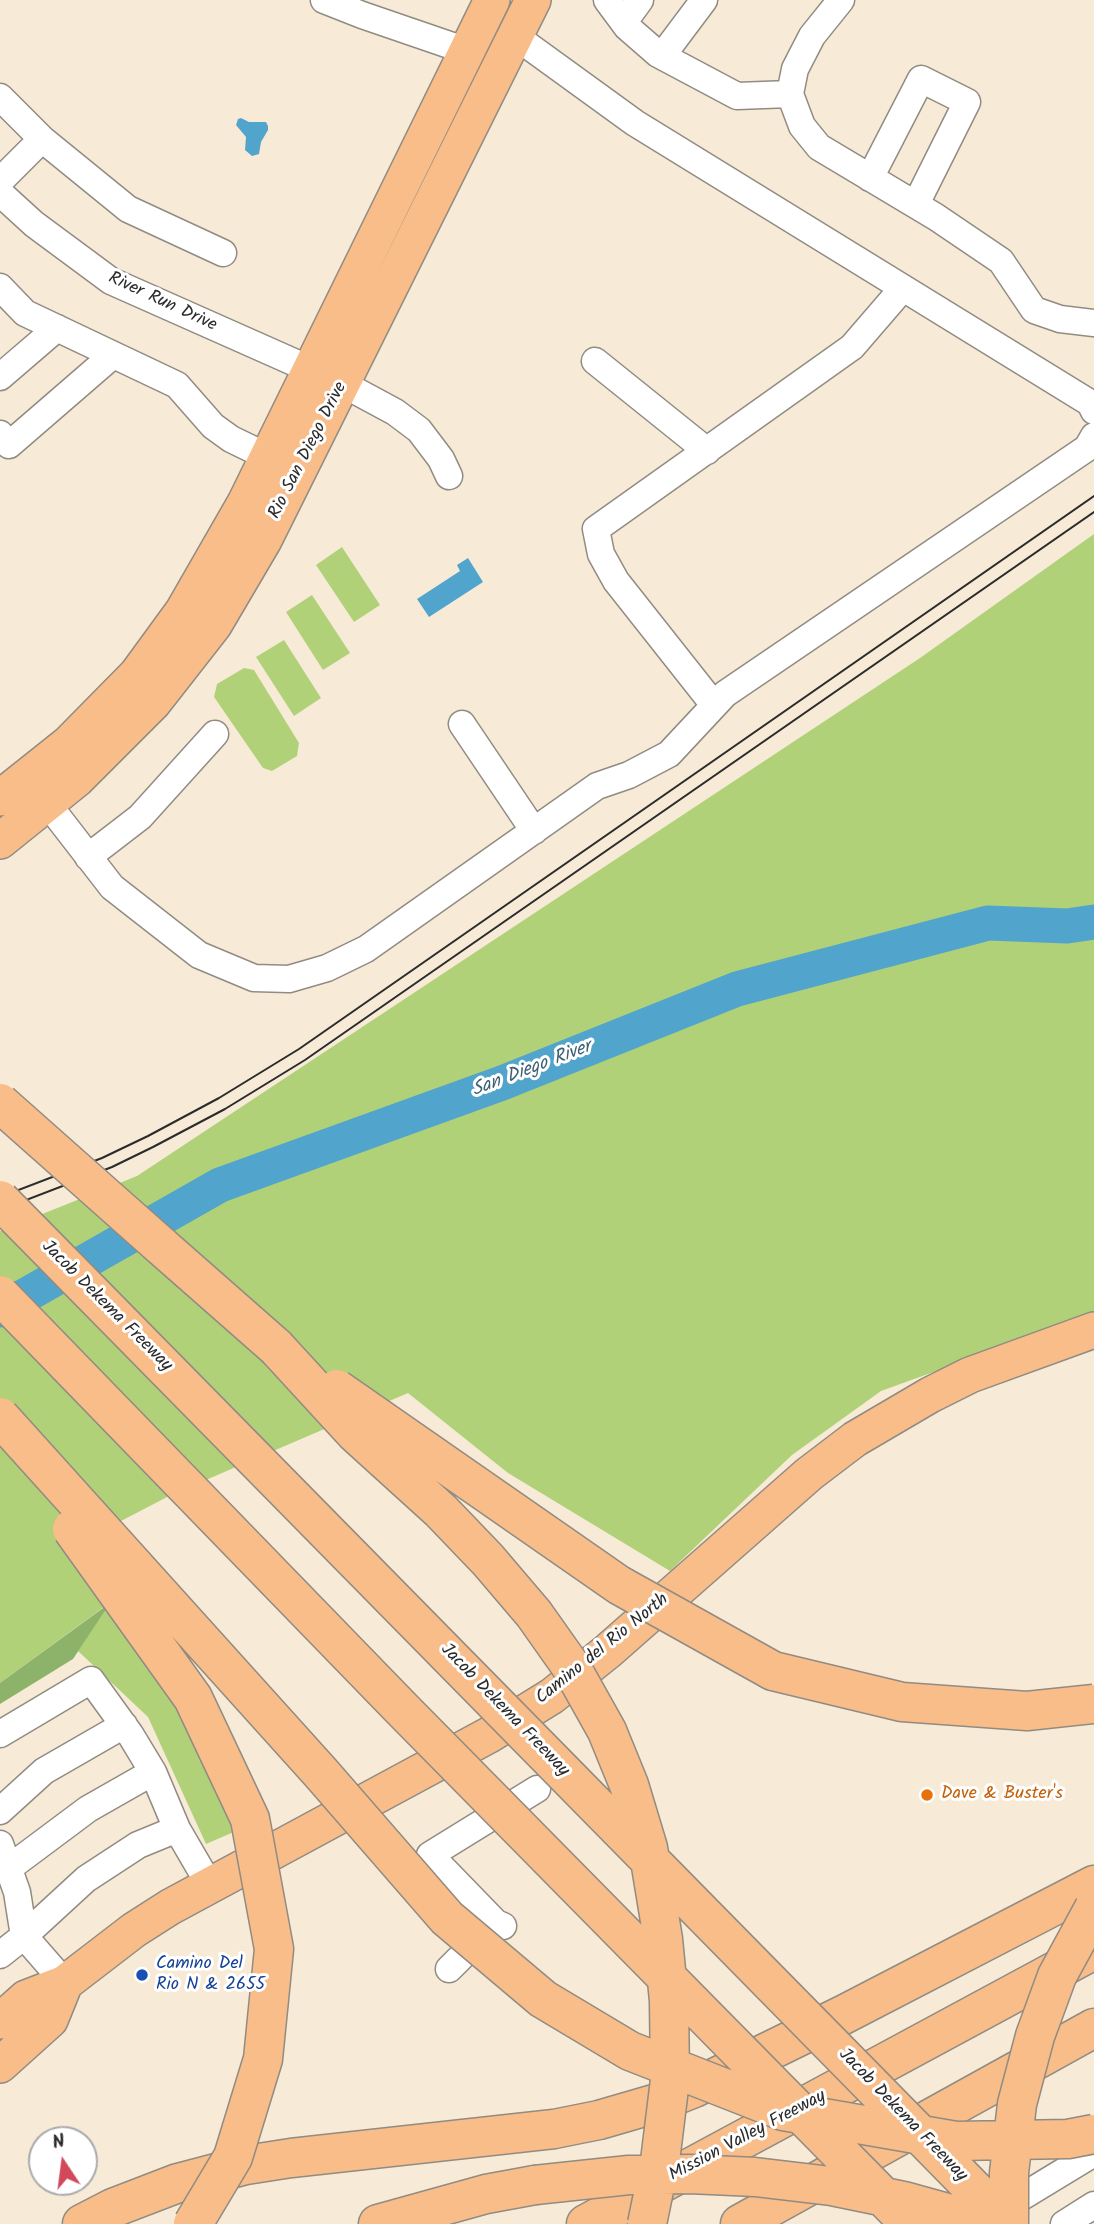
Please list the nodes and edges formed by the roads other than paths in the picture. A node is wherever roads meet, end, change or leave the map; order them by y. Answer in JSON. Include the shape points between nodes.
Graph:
{"nodes":[{"id":1,"x":324,"y":0,"type":"edge"},
{"id":2,"x":492,"y":0,"type":"edge"},
{"id":3,"x":533,"y":0,"type":"edge"},
{"id":4,"x":607,"y":0,"type":"edge"},
{"id":5,"x":640,"y":0,"type":"edge"},
{"id":6,"x":705,"y":0,"type":"edge"},
{"id":7,"x":841,"y":0,"type":"edge"},
{"id":8,"x":624,"y":22,"type":"junction"},
{"id":9,"x":515,"y":36,"type":"junction"},
{"id":10,"x":467,"y":51,"type":"junction"},
{"id":11,"x":662,"y":56,"type":"junction"},
{"id":12,"x":790,"y":94,"type":"junction"},
{"id":13,"x":0,"y":97,"type":"edge"},
{"id":14,"x":42,"y":139,"type":"junction"},
{"id":15,"x":870,"y":178,"type":"junction"},
{"id":16,"x":0,"y":181,"type":"edge"},
{"id":17,"x":0,"y":193,"type":"edge"},
{"id":18,"x":916,"y":204,"type":"junction"},
{"id":19,"x":223,"y":253,"type":"dead end"},
{"id":20,"x":0,"y":287,"type":"edge"},
{"id":21,"x":902,"y":289,"type":"junction"},
{"id":22,"x":1094,"y":323,"type":"edge"},
{"id":23,"x":57,"y":328,"type":"junction"},
{"id":24,"x":113,"y":355,"type":"junction"},
{"id":25,"x":595,"y":361,"type":"dead end"},
{"id":26,"x":311,"y":371,"type":"junction"},
{"id":27,"x":0,"y":377,"type":"edge"},
{"id":28,"x":342,"y":384,"type":"junction"},
{"id":29,"x":1094,"y":411,"type":"edge"},
{"id":30,"x":0,"y":434,"type":"edge"},
{"id":31,"x":1094,"y":436,"type":"edge"},
{"id":32,"x":707,"y":451,"type":"junction"},
{"id":33,"x":268,"y":457,"type":"junction"},
{"id":34,"x":449,"y":476,"type":"dead end"},
{"id":35,"x":714,"y":705,"type":"junction"},
{"id":36,"x":463,"y":724,"type":"dead end"},
{"id":37,"x":215,"y":734,"type":"dead end"},
{"id":38,"x":0,"y":798,"type":"edge"},
{"id":39,"x":47,"y":803,"type":"junction"},
{"id":40,"x":534,"y":831,"type":"junction"},
{"id":41,"x":0,"y":841,"type":"edge"},
{"id":42,"x":88,"y":857,"type":"junction"},
{"id":43,"x":0,"y":1103,"type":"edge"},
{"id":44,"x":0,"y":1200,"type":"edge"},
{"id":45,"x":0,"y":1295,"type":"edge"},
{"id":46,"x":1094,"y":1330,"type":"edge"},
{"id":47,"x":275,"y":1347,"type":"junction"},
{"id":48,"x":0,"y":1417,"type":"edge"},
{"id":49,"x":0,"y":1428,"type":"edge"},
{"id":50,"x":1094,"y":1704,"type":"edge"},
{"id":51,"x":124,"y":1726,"type":"junction"},
{"id":52,"x":0,"y":1734,"type":"edge"},
{"id":53,"x":153,"y":1772,"type":"junction"},
{"id":54,"x":537,"y":1789,"type":"dead end"},
{"id":55,"x":0,"y":1811,"type":"edge"},
{"id":56,"x":177,"y":1829,"type":"junction"},
{"id":57,"x":4,"y":1856,"type":"edge"},
{"id":58,"x":209,"y":1884,"type":"junction"},
{"id":59,"x":1094,"y":1885,"type":"edge"},
{"id":60,"x":1094,"y":1908,"type":"edge"},
{"id":61,"x":24,"y":1936,"type":"junction"},
{"id":62,"x":1094,"y":1950,"type":"edge"},
{"id":63,"x":0,"y":1955,"type":"edge"},
{"id":64,"x":449,"y":1969,"type":"dead end"},
{"id":65,"x":65,"y":1983,"type":"junction"},
{"id":66,"x":0,"y":2021,"type":"edge"},
{"id":67,"x":1094,"y":2028,"type":"edge"},
{"id":68,"x":0,"y":2065,"type":"edge"},
{"id":69,"x":1094,"y":2134,"type":"edge"},
{"id":70,"x":1094,"y":2153,"type":"edge"},
{"id":71,"x":1094,"y":2205,"type":"edge"},
{"id":72,"x":82,"y":2224,"type":"edge"},
{"id":73,"x":193,"y":2224,"type":"edge"},
{"id":74,"x":378,"y":2224,"type":"edge"},
{"id":75,"x":586,"y":2224,"type":"edge"},
{"id":76,"x":647,"y":2224,"type":"edge"},
{"id":77,"x":740,"y":2224,"type":"edge"},
{"id":78,"x":910,"y":2224,"type":"edge"},
{"id":79,"x":977,"y":2224,"type":"edge"},
{"id":80,"x":986,"y":2224,"type":"edge"},
{"id":81,"x":1008,"y":2224,"type":"edge"},
{"id":82,"x":1064,"y":2224,"type":"edge"}],
"edges":[{"from":1,"to":10,"type":"street"},
{"from":2,"to":10,"type":"main road","name":"Rio San Diego Drive"},
{"from":3,"to":9,"type":"main road","name":"Rio San Diego Drive"},
{"from":4,"to":8,"type":"street"},
{"from":5,"to":8,"type":"street"},
{"from":6,"to":11,"type":"street"},
{"from":7,"to":12,"type":"street","via":[[812,36],[795,69]]},
{"from":8,"to":11,"type":"street"},
{"from":9,"to":21,"type":"street","via":[[635,123]]},
{"from":9,"to":28,"type":"main road","name":"Rio San Diego Drive"},
{"from":10,"to":26,"type":"main road","name":"Rio San Diego Drive"},
{"from":11,"to":12,"type":"street","via":[[737,96]]},
{"from":12,"to":15,"type":"street","via":[[802,126],[819,148]]},
{"from":13,"to":14,"type":"street"},
{"from":14,"to":16,"type":"street"},
{"from":14,"to":19,"type":"street","via":[[128,209]]},
{"from":15,"to":18,"type":"street"},
{"from":15,"to":18,"type":"street","via":[[921,79],[967,102]]},
{"from":17,"to":26,"type":"street","name":"River Run Drive","via":[[111,281]]},
{"from":18,"to":22,"type":"street","via":[[1001,261],[1034,310]]},
{"from":20,"to":23,"type":"street","via":[[25,313]]},
{"from":21,"to":29,"type":"street","via":[[1090,403]]},
{"from":21,"to":32,"type":"street","via":[[852,347]]},
{"from":23,"to":24,"type":"street"},
{"from":23,"to":27,"type":"street"},
{"from":24,"to":30,"type":"street","via":[[9,445]]},
{"from":24,"to":33,"type":"street","via":[[177,385],[213,426]]},
{"from":25,"to":32,"type":"street"},
{"from":26,"to":28,"type":"street","name":"River Run Drive"},
{"from":26,"to":33,"type":"main road","name":"Rio San Diego Drive"},
{"from":28,"to":34,"type":"street","name":"River Run Drive","via":[[419,430]]},
{"from":28,"to":39,"type":"main road","name":"Rio San Diego Drive","via":[[264,540],[215,625],[153,703]]},
{"from":31,"to":35,"type":"street","via":[[1087,449]]},
{"from":32,"to":35,"type":"street","via":[[596,529],[601,554],[616,581]]},
{"from":33,"to":38,"type":"main road","name":"Rio San Diego Drive","via":[[183,611],[137,674],[68,744]]},
{"from":35,"to":40,"type":"street","via":[[668,754],[597,786]]},
{"from":36,"to":40,"type":"street"},
{"from":37,"to":42,"type":"street","via":[[140,817]]},
{"from":39,"to":41,"type":"main road","name":"Rio San Diego Drive"},
{"from":39,"to":42,"type":"street"},
{"from":40,"to":42,"type":"street","via":[[366,949],[327,968],[289,979],[254,978],[199,955],[111,887]]},
{"from":43,"to":47,"type":"highway","bridge":true},
{"from":44,"to":81,"type":"highway","name":"Jacob Dekema Freeway","bridge":true},
{"from":45,"to":78,"type":"highway","bridge":true},
{"from":46,"to":58,"type":"main road","name":"Camino del Rio North","via":[[970,1375],[855,1439],[808,1474],[552,1696],[489,1735]]},
{"from":47,"to":50,"type":"highway","bridge":true,"via":[[619,1585],[773,1671],[902,1702],[1027,1711]]},
{"from":47,"to":76,"type":"highway","bridge":true,"via":[[503,1578],[570,1665],[607,1731],[648,1848],[669,2001],[670,2080]]},
{"from":48,"to":69,"type":"highway","bridge":true,"via":[[447,1919],[542,1999],[630,2051],[783,2111],[956,2141],[1068,2139]]},
{"from":49,"to":73,"type":"highway","bridge":true,"via":[[193,1698],[250,1819],[274,1949],[263,2059],[233,2157]]},
{"from":51,"to":52,"type":"street","via":[[91,1680]]},
{"from":51,"to":53,"type":"street"},
{"from":51,"to":55,"type":"street","via":[[44,1771]]},
{"from":53,"to":56,"type":"street"},
{"from":53,"to":57,"type":"street"},
{"from":54,"to":64,"type":"street","via":[[430,1855],[499,1924]]},
{"from":56,"to":58,"type":"street"},
{"from":56,"to":61,"type":"street","via":[[138,1845],[86,1879]]},
{"from":57,"to":61,"type":"street","via":[[18,1892]]},
{"from":58,"to":65,"type":"main road","name":"Camino del Rio North","via":[[134,1930]]},
{"from":59,"to":72,"type":"highway","via":[[844,2015],[654,2104],[554,2129],[246,2165],[178,2183]]},
{"from":60,"to":81,"type":"highway","bridge":true,"via":[[1057,1976],[1035,2036],[1017,2104]]},
{"from":61,"to":63,"type":"street"},
{"from":61,"to":65,"type":"street"},
{"from":62,"to":75,"type":"highway","name":"Mission Valley Freeway"},
{"from":65,"to":66,"type":"main road","name":"Camino del Rio North","via":[[26,1998]]},
{"from":65,"to":68,"type":"main road","via":[[50,2020]]},
{"from":67,"to":77,"type":"highway"},
{"from":70,"to":79,"type":"street"},
{"from":71,"to":82,"type":"street"},
{"from":74,"to":80,"type":"highway","bridge":true,"via":[[535,2185],[689,2174],[831,2186]]}]}
